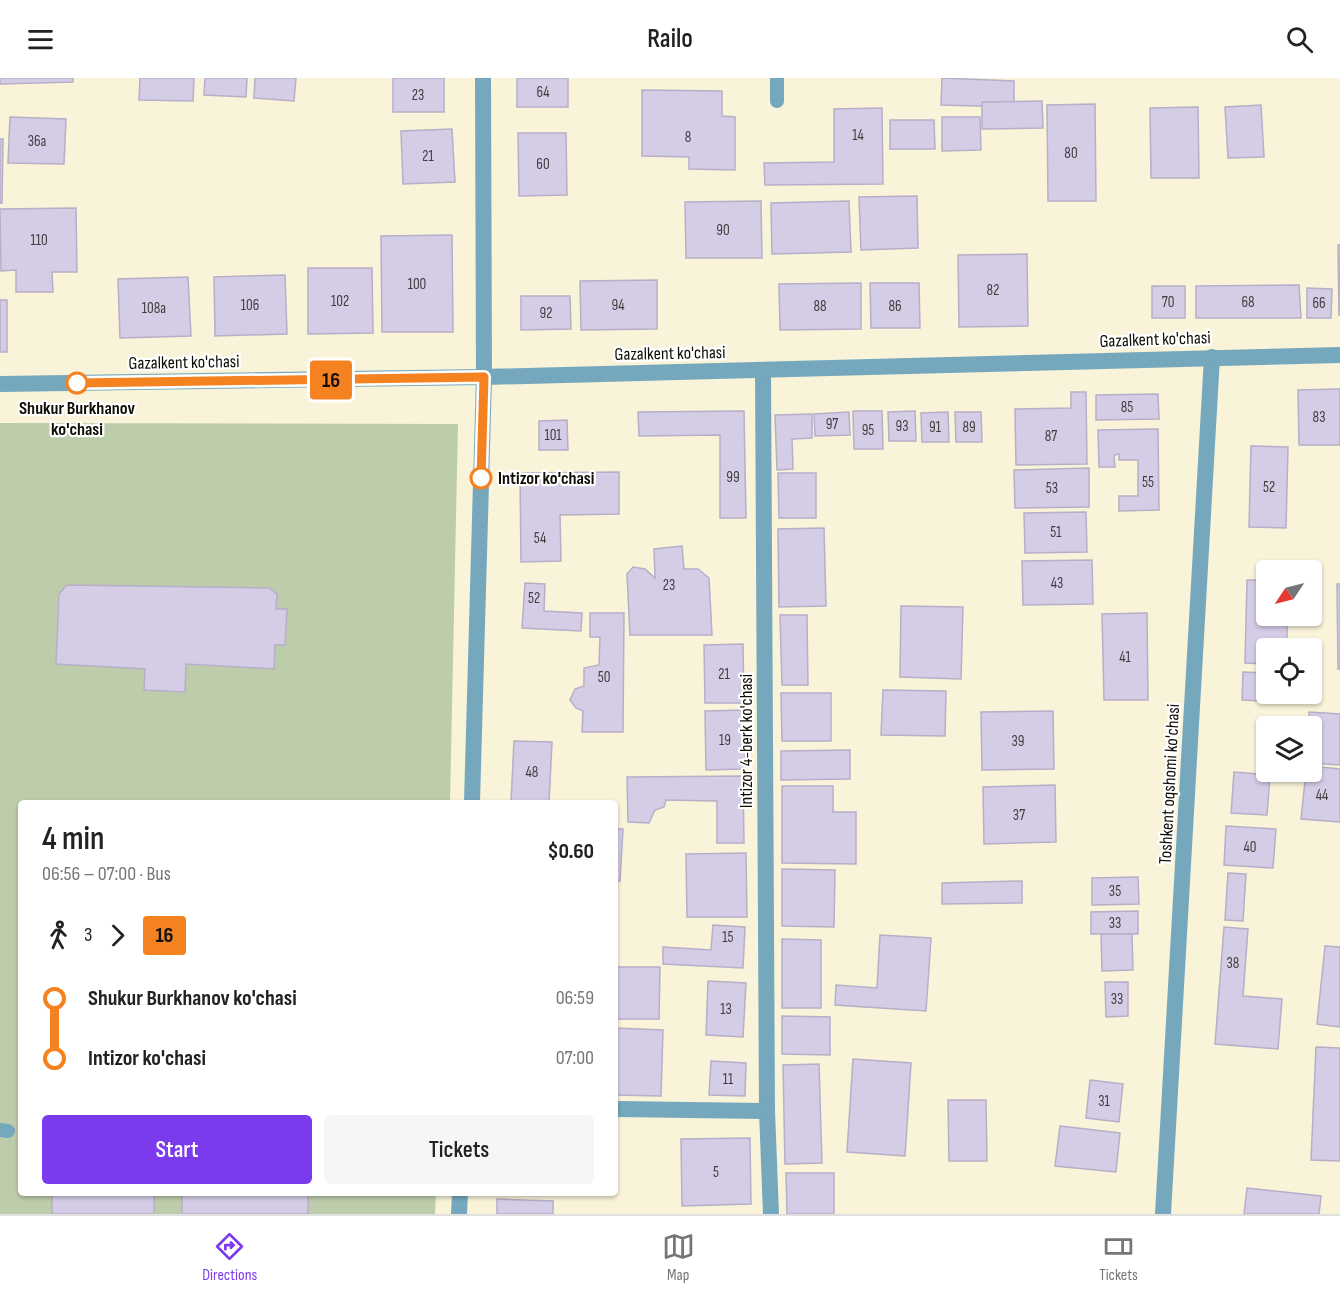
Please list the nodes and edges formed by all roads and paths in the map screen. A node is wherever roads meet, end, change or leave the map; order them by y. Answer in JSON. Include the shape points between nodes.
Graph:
{"nodes":[{"id":1,"x":483,"y":78,"type":"edge"},
{"id":2,"x":777,"y":78,"type":"edge"},
{"id":3,"x":777,"y":101,"type":"dead end"},
{"id":4,"x":1340,"y":355,"type":"edge"},
{"id":5,"x":1212,"y":357,"type":"junction"},
{"id":6,"x":764,"y":370,"type":"junction"},
{"id":7,"x":484,"y":377,"type":"junction"},
{"id":8,"x":0,"y":384,"type":"edge"},
{"id":9,"x":472,"y":800,"type":"edge"},
{"id":10,"x":618,"y":1109,"type":"edge"},
{"id":11,"x":767,"y":1111,"type":"junction"},
{"id":12,"x":460,"y":1196,"type":"edge"},
{"id":13,"x":459,"y":1214,"type":"edge"},
{"id":14,"x":771,"y":1214,"type":"edge"},
{"id":15,"x":1163,"y":1214,"type":"edge"}],
"edges":[{"from":1,"to":7,"type":"street"},
{"from":2,"to":3,"type":"lane"},
{"from":4,"to":5,"type":"street","name":"Gazalkent ko'chasi"},
{"from":5,"to":6,"type":"street","name":"Gazalkent ko'chasi"},
{"from":5,"to":15,"type":"street","name":"Toshkent oqshomi ko'chasi"},
{"from":6,"to":7,"type":"street","name":"Gazalkent ko'chasi"},
{"from":6,"to":11,"type":"street","name":"Intizor 4-berk ko'chasi"},
{"from":7,"to":8,"type":"street","name":"Gazalkent ko'chasi"},
{"from":7,"to":9,"type":"street"},
{"from":10,"to":11,"type":"street"},
{"from":11,"to":14,"type":"street","name":"Intizor 4-berk ko'chasi"},
{"from":12,"to":13,"type":"street"}]}
